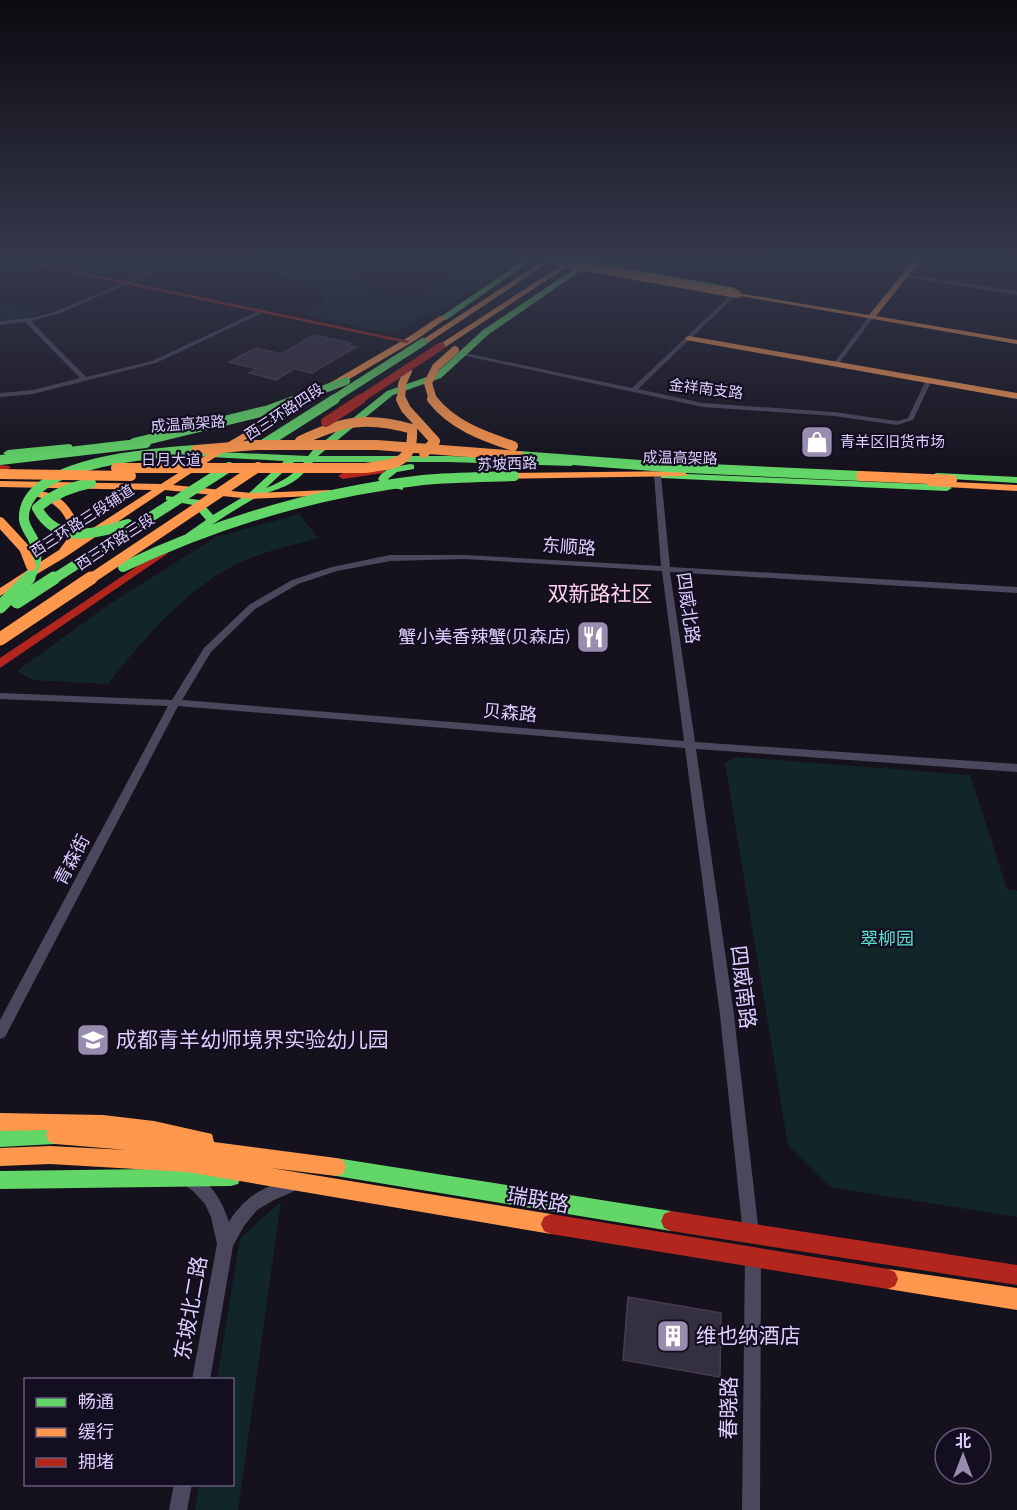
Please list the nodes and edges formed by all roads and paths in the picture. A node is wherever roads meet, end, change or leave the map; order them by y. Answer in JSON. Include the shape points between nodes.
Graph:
{"nodes":[{"id":1,"x":37,"y":331,"type":"edge"},
{"id":2,"x":220,"y":331,"type":"edge"},
{"id":3,"x":361,"y":331,"type":"edge"},
{"id":4,"x":421,"y":331,"type":"edge"},
{"id":5,"x":440,"y":331,"type":"edge"},
{"id":6,"x":476,"y":331,"type":"edge"},
{"id":7,"x":487,"y":331,"type":"edge"},
{"id":8,"x":696,"y":331,"type":"edge"},
{"id":9,"x":860,"y":331,"type":"edge"},
{"id":10,"x":968,"y":331,"type":"edge"},
{"id":11,"x":689,"y":338,"type":"junction"},
{"id":12,"x":1017,"y":340,"type":"edge"},
{"id":13,"x":406,"y":341,"type":"junction"},
{"id":14,"x":452,"y":350,"type":"junction"},
{"id":15,"x":397,"y":358,"type":"junction"},
{"id":16,"x":835,"y":365,"type":"junction"},
{"id":17,"x":412,"y":366,"type":"junction"},
{"id":18,"x":85,"y":380,"type":"junction"},
{"id":19,"x":928,"y":382,"type":"junction"},
{"id":20,"x":633,"y":391,"type":"junction"},
{"id":21,"x":0,"y":395,"type":"edge"},
{"id":22,"x":1017,"y":396,"type":"edge"},
{"id":23,"x":127,"y":444,"type":"junction"},
{"id":24,"x":104,"y":447,"type":"junction"},
{"id":25,"x":0,"y":454,"type":"edge"},
{"id":26,"x":286,"y":455,"type":"junction"},
{"id":27,"x":211,"y":456,"type":"junction"},
{"id":28,"x":540,"y":458,"type":"junction"},
{"id":29,"x":0,"y":460,"type":"edge"},
{"id":30,"x":312,"y":460,"type":"junction"},
{"id":31,"x":594,"y":460,"type":"junction"},
{"id":32,"x":0,"y":468,"type":"edge"},
{"id":33,"x":219,"y":473,"type":"joint"},
{"id":34,"x":249,"y":473,"type":"joint"},
{"id":35,"x":0,"y":474,"type":"edge"},
{"id":36,"x":146,"y":476,"type":"junction"},
{"id":37,"x":343,"y":476,"type":"junction"},
{"id":38,"x":514,"y":476,"type":"junction"},
{"id":39,"x":657,"y":476,"type":"junction"},
{"id":40,"x":1017,"y":481,"type":"edge"},
{"id":41,"x":0,"y":484,"type":"edge"},
{"id":42,"x":165,"y":487,"type":"junction"},
{"id":43,"x":400,"y":488,"type":"junction"},
{"id":44,"x":1017,"y":490,"type":"edge"},
{"id":45,"x":251,"y":496,"type":"junction"},
{"id":46,"x":149,"y":498,"type":"junction"},
{"id":47,"x":150,"y":518,"type":"junction"},
{"id":48,"x":213,"y":521,"type":"junction"},
{"id":49,"x":0,"y":522,"type":"edge"},
{"id":50,"x":60,"y":556,"type":"junction"},
{"id":51,"x":666,"y":570,"type":"junction"},
{"id":52,"x":28,"y":580,"type":"junction"},
{"id":53,"x":1017,"y":590,"type":"edge"},
{"id":54,"x":0,"y":593,"type":"edge"},
{"id":55,"x":0,"y":607,"type":"edge"},
{"id":56,"x":0,"y":613,"type":"edge"},
{"id":57,"x":29,"y":618,"type":"junction"},
{"id":58,"x":0,"y":639,"type":"edge"},
{"id":59,"x":0,"y":664,"type":"edge"},
{"id":60,"x":0,"y":696,"type":"edge"},
{"id":61,"x":175,"y":703,"type":"junction"},
{"id":62,"x":690,"y":745,"type":"junction"},
{"id":63,"x":1017,"y":768,"type":"edge"},
{"id":64,"x":0,"y":1033,"type":"edge"},
{"id":65,"x":0,"y":1122,"type":"edge"},
{"id":66,"x":0,"y":1138,"type":"edge"},
{"id":67,"x":0,"y":1157,"type":"edge"},
{"id":68,"x":275,"y":1157,"type":"junction"},
{"id":69,"x":272,"y":1176,"type":"junction"},
{"id":70,"x":180,"y":1177,"type":"junction"},
{"id":71,"x":0,"y":1180,"type":"edge"},
{"id":72,"x":304,"y":1181,"type":"junction"},
{"id":73,"x":751,"y":1234,"type":"junction"},
{"id":74,"x":225,"y":1244,"type":"junction"},
{"id":75,"x":753,"y":1258,"type":"junction"},
{"id":76,"x":1017,"y":1275,"type":"edge"},
{"id":77,"x":1017,"y":1299,"type":"edge"},
{"id":78,"x":201,"y":1378,"type":"edge"},
{"id":79,"x":183,"y":1486,"type":"edge"},
{"id":80,"x":178,"y":1510,"type":"edge"},
{"id":81,"x":750,"y":1510,"type":"edge"}],
"edges":[{"from":1,"to":18,"type":"street"},
{"from":2,"to":18,"type":"street","via":[[154,363]]},
{"from":3,"to":13,"type":"main road"},
{"from":4,"to":13,"type":"main road","name":"西三环路三段辅道"},
{"from":5,"to":15,"type":"main road","name":"西三环路四段","bridge":true},
{"from":6,"to":14,"type":"main road"},
{"from":7,"to":14,"type":"main road"},
{"from":8,"to":11,"type":"street"},
{"from":9,"to":16,"type":"street"},
{"from":10,"to":12,"type":"main road"},
{"from":11,"to":16,"type":"main road"},
{"from":11,"to":20,"type":"street"},
{"from":13,"to":27,"type":"main road","name":"西三环路三段辅道"},
{"from":14,"to":17,"type":"main road","name":"西三环路四段","bridge":true},
{"from":14,"to":20,"type":"street","name":"金祥南支路"},
{"from":14,"to":28,"type":"main road","bridge":true,"via":[[431,371],[428,390],[432,400],[460,427]]},
{"from":14,"to":30,"type":"main road","via":[[438,376],[390,393],[316,452]]},
{"from":15,"to":23,"type":"main road","bridge":true,"via":[[275,408]]},
{"from":15,"to":33,"type":"main road","name":"西三环路四段","bridge":true},
{"from":16,"to":19,"type":"main road"},
{"from":17,"to":26,"type":"main road","name":"西三环路四段","bridge":true},
{"from":17,"to":37,"type":"main road","bridge":true,"via":[[398,385],[398,398],[407,413],[429,429],[435,441],[422,456],[389,470]]},
{"from":18,"to":21,"type":"street"},
{"from":19,"to":20,"type":"street","name":"金祥南支路","via":[[911,419],[897,423],[834,414],[703,405]]},
{"from":19,"to":22,"type":"main road"},
{"from":23,"to":28,"type":"main road","name":"成温高架路","bridge":true,"via":[[292,435],[420,440]]},
{"from":23,"to":29,"type":"main road","name":"成温高架路","bridge":true},
{"from":24,"to":25,"type":"main road","name":"苏坡西路"},
{"from":24,"to":27,"type":"main road","name":"苏坡西路"},
{"from":24,"to":41,"type":"main road","via":[[107,464],[102,471]]},
{"from":26,"to":27,"type":"main road","name":"苏坡西路"},
{"from":26,"to":30,"type":"main road","name":"苏坡西路"},
{"from":26,"to":32,"type":"main road","bridge":true,"via":[[330,426],[362,418],[391,421],[412,429],[412,449],[408,454],[388,465],[365,468]]},
{"from":26,"to":34,"type":"main road","name":"西三环路四段","bridge":true},
{"from":26,"to":45,"type":"main road"},
{"from":27,"to":42,"type":"main road","name":"西三环路三段辅道"},
{"from":28,"to":30,"type":"main road","name":"苏坡西路"},
{"from":28,"to":31,"type":"main road","name":"成温高架路","bridge":true},
{"from":28,"to":40,"type":"main road","name":"苏坡西路"},
{"from":28,"to":43,"type":"main road","via":[[412,467],[384,476],[382,480],[387,484]]},
{"from":30,"to":45,"type":"main road","via":[[283,485]]},
{"from":31,"to":40,"type":"main road","bridge":true,"via":[[689,468]]},
{"from":31,"to":52,"type":"main road","bridge":true,"via":[[315,444],[152,453],[88,464],[50,479],[26,505],[24,520],[36,546],[37,562]]},
{"from":33,"to":47,"type":"main road","name":"西三环路三段","bridge":true},
{"from":34,"to":57,"type":"main road","name":"西三环路三段","bridge":true},
{"from":35,"to":36,"type":"main road","name":"日月大道","bridge":true},
{"from":36,"to":37,"type":"main road","name":"日月大道","bridge":true},
{"from":36,"to":47,"type":"main road","bridge":true,"via":[[66,488],[47,497],[37,508],[38,518],[45,526],[64,532],[87,534]]},
{"from":37,"to":38,"type":"main road","name":"成温高架路","bridge":true},
{"from":38,"to":44,"type":"main road","name":"成温高架路","via":[[659,473]]},
{"from":38,"to":57,"type":"main road","bridge":true,"via":[[412,482],[320,496],[269,509],[190,536]]},
{"from":39,"to":43,"type":"main road","name":"苏坡西路","via":[[502,480]]},
{"from":39,"to":44,"type":"main road","name":"苏坡西路"},
{"from":39,"to":51,"type":"street","name":"四威北路"},
{"from":41,"to":42,"type":"main road","name":"苏坡西路"},
{"from":41,"to":50,"type":"main road","via":[[59,499],[72,512],[76,534]]},
{"from":42,"to":45,"type":"main road","name":"苏坡西路"},
{"from":42,"to":46,"type":"main road","name":"西三环路三段辅道"},
{"from":43,"to":45,"type":"main road","name":"苏坡西路"},
{"from":45,"to":48,"type":"main road"},
{"from":46,"to":48,"type":"main road","via":[[196,502],[206,507]]},
{"from":46,"to":50,"type":"main road","name":"西三环路三段辅道"},
{"from":47,"to":56,"type":"main road","name":"西三环路三段","bridge":true},
{"from":48,"to":59,"type":"main road"},
{"from":49,"to":52,"type":"main road","bridge":true,"via":[[30,558]]},
{"from":50,"to":54,"type":"main road","name":"西三环路三段辅道"},
{"from":51,"to":53,"type":"street","name":"东顺路"},
{"from":51,"to":61,"type":"street","name":"东顺路","via":[[464,557],[390,558],[336,569],[296,582],[252,607],[207,650]]},
{"from":51,"to":62,"type":"street","name":"四威北路"},
{"from":52,"to":55,"type":"main road","bridge":true},
{"from":57,"to":58,"type":"main road","name":"西三环路三段","bridge":true},
{"from":60,"to":61,"type":"street","name":"贝森路"},
{"from":61,"to":62,"type":"street","name":"贝森路"},
{"from":61,"to":64,"type":"street","name":"青森街"},
{"from":62,"to":63,"type":"street","name":"贝森路"},
{"from":62,"to":73,"type":"street","name":"四威南路","via":[[727,1016]]},
{"from":65,"to":68,"type":"main road","via":[[91,1122],[170,1131]]},
{"from":66,"to":68,"type":"main road","name":"瑞联路","via":[[56,1135]]},
{"from":67,"to":69,"type":"main road","name":"瑞联路","via":[[50,1155],[187,1163]]},
{"from":68,"to":73,"type":"main road","name":"瑞联路"},
{"from":69,"to":70,"type":"main road"},
{"from":69,"to":72,"type":"main road","name":"瑞联路"},
{"from":70,"to":71,"type":"main road"},
{"from":70,"to":74,"type":"street","via":[[200,1185],[213,1202]]},
{"from":72,"to":74,"type":"street","via":[[251,1203]]},
{"from":72,"to":75,"type":"main road","name":"瑞联路"},
{"from":73,"to":75,"type":"street","name":"春晓路"},
{"from":73,"to":76,"type":"main road","name":"瑞联路"},
{"from":74,"to":78,"type":"street","name":"东坡北二路"},
{"from":75,"to":77,"type":"main road","name":"瑞联路"},
{"from":75,"to":81,"type":"street","name":"春晓路"},
{"from":79,"to":80,"type":"street"}]}
